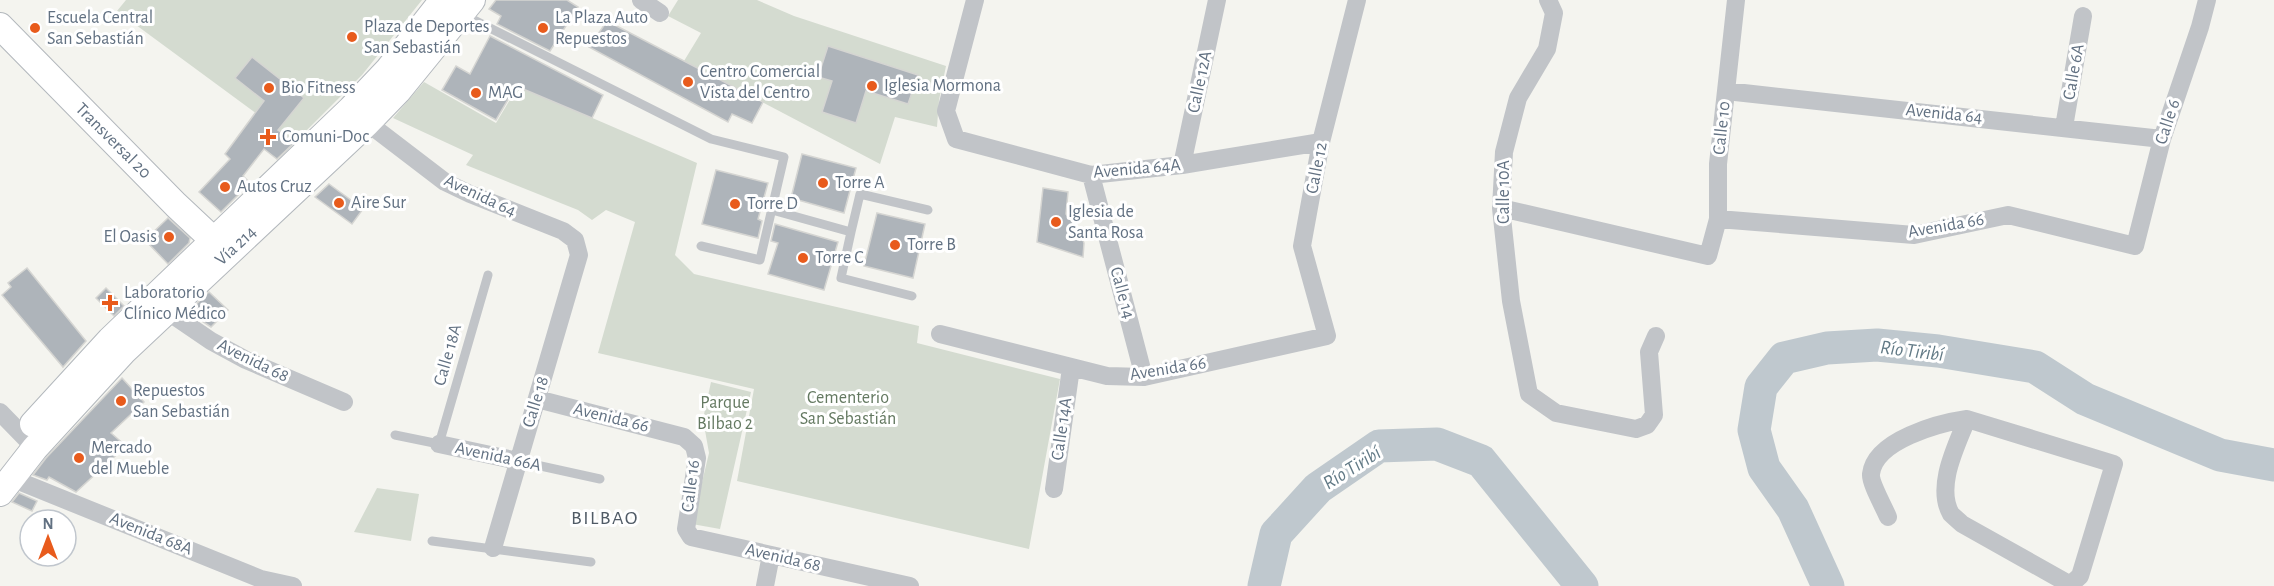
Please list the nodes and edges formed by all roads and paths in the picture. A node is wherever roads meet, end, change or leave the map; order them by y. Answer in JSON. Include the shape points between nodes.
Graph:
{"nodes":[{"id":1,"x":640,"y":0,"type":"edge"},
{"id":2,"x":975,"y":0,"type":"edge"},
{"id":3,"x":1217,"y":0,"type":"edge"},
{"id":4,"x":1357,"y":0,"type":"edge"},
{"id":5,"x":1548,"y":0,"type":"edge"},
{"id":6,"x":1736,"y":0,"type":"edge"},
{"id":7,"x":2207,"y":0,"type":"edge"},
{"id":8,"x":459,"y":5,"type":"edge"},
{"id":9,"x":660,"y":14,"type":"dead end"},
{"id":10,"x":2083,"y":16,"type":"dead end"},
{"id":11,"x":0,"y":26,"type":"edge"},
{"id":12,"x":1726,"y":91,"type":"junction"},
{"id":13,"x":359,"y":116,"type":"junction"},
{"id":14,"x":2064,"y":127,"type":"junction"},
{"id":15,"x":2162,"y":139,"type":"junction"},
{"id":16,"x":1321,"y":142,"type":"junction"},
{"id":17,"x":1182,"y":165,"type":"junction"},
{"id":18,"x":1091,"y":175,"type":"junction"},
{"id":19,"x":1501,"y":208,"type":"junction"},
{"id":20,"x":772,"y":210,"type":"junction"},
{"id":21,"x":928,"y":210,"type":"dead end"},
{"id":22,"x":1718,"y":219,"type":"junction"},
{"id":23,"x":851,"y":232,"type":"junction"},
{"id":24,"x":701,"y":246,"type":"dead end"},
{"id":25,"x":2135,"y":246,"type":"joint"},
{"id":26,"x":221,"y":247,"type":"junction"},
{"id":27,"x":579,"y":255,"type":"joint"},
{"id":28,"x":488,"y":275,"type":"dead end"},
{"id":29,"x":912,"y":296,"type":"dead end"},
{"id":30,"x":167,"y":311,"type":"junction"},
{"id":31,"x":940,"y":334,"type":"dead end"},
{"id":32,"x":1327,"y":336,"type":"joint"},
{"id":33,"x":1656,"y":336,"type":"dead end"},
{"id":34,"x":1071,"y":368,"type":"junction"},
{"id":35,"x":1144,"y":377,"type":"junction"},
{"id":36,"x":537,"y":399,"type":"junction"},
{"id":37,"x":344,"y":402,"type":"dead end"},
{"id":38,"x":0,"y":412,"type":"edge"},
{"id":39,"x":1967,"y":419,"type":"junction"},
{"id":40,"x":395,"y":435,"type":"dead end"},
{"id":41,"x":684,"y":437,"type":"joint"},
{"id":42,"x":29,"y":442,"type":"junction"},
{"id":43,"x":439,"y":444,"type":"junction"},
{"id":44,"x":518,"y":461,"type":"junction"},
{"id":45,"x":4,"y":479,"type":"edge"},
{"id":46,"x":600,"y":479,"type":"dead end"},
{"id":47,"x":1054,"y":489,"type":"dead end"},
{"id":48,"x":1888,"y":517,"type":"dead end"},
{"id":49,"x":691,"y":537,"type":"joint"},
{"id":50,"x":432,"y":541,"type":"dead end"},
{"id":51,"x":493,"y":548,"type":"junction"},
{"id":52,"x":771,"y":555,"type":"junction"},
{"id":53,"x":591,"y":562,"type":"dead end"},
{"id":54,"x":873,"y":582,"type":"edge"},
{"id":55,"x":2069,"y":585,"type":"edge"},
{"id":56,"x":293,"y":586,"type":"edge"},
{"id":57,"x":765,"y":586,"type":"edge"},
{"id":58,"x":910,"y":586,"type":"edge"}],
"edges":[{"from":1,"to":9,"type":"street"},
{"from":2,"to":18,"type":"street","name":"Avenida 64A","via":[[946,111],[956,140]]},
{"from":3,"to":17,"type":"street","name":"Calle 12A"},
{"from":4,"to":16,"type":"street","name":"Calle 12"},
{"from":5,"to":19,"type":"street","name":"Calle 10A","via":[[1554,14],[1548,49],[1518,98],[1504,152]]},
{"from":6,"to":12,"type":"street","name":"Calle 10"},
{"from":7,"to":15,"type":"street","name":"Calle 6"},
{"from":8,"to":13,"type":"main road","name":"Vía 214","via":[[388,70]]},
{"from":8,"to":20,"type":"lane","via":[[711,139],[784,157]]},
{"from":10,"to":14,"type":"street","name":"Calle 6A"},
{"from":11,"to":26,"type":"main road","name":"Transversal 20"},
{"from":12,"to":14,"type":"street","name":"Avenida 64"},
{"from":12,"to":22,"type":"street","name":"Calle 10","via":[[1718,164]]},
{"from":13,"to":26,"type":"main road","name":"Vía 214"},
{"from":13,"to":27,"type":"street","name":"Avenida 64","via":[[445,182],[563,231],[575,240]]},
{"from":14,"to":15,"type":"street","name":"Avenida 64"},
{"from":15,"to":25,"type":"street","name":"Calle 6"},
{"from":16,"to":17,"type":"street","name":"Avenida 64A"},
{"from":16,"to":32,"type":"street","name":"Calle 12","via":[[1302,246]]},
{"from":17,"to":18,"type":"street","name":"Avenida 64A"},
{"from":18,"to":35,"type":"street","name":"Calle 14"},
{"from":19,"to":22,"type":"street","name":"Calle 10","via":[[1708,256]]},
{"from":19,"to":33,"type":"street","name":"Calle 10A","via":[[1511,302],[1529,394],[1556,413],[1636,429],[1647,425],[1654,415],[1649,352]]},
{"from":20,"to":23,"type":"lane"},
{"from":20,"to":24,"type":"lane","via":[[760,260]]},
{"from":21,"to":23,"type":"lane","via":[[860,194]]},
{"from":22,"to":25,"type":"street","name":"Avenida 66","via":[[1914,235],[2008,215]]},
{"from":23,"to":29,"type":"lane","via":[[841,278]]},
{"from":26,"to":30,"type":"main road","name":"Vía 214"},
{"from":26,"to":42,"type":"main road","name":"Vía 214","via":[[110,340]]},
{"from":27,"to":36,"type":"street","name":"Calle 18"},
{"from":28,"to":43,"type":"lane","name":"Calle 18A"},
{"from":30,"to":37,"type":"street","name":"Avenida 68","via":[[246,360]]},
{"from":30,"to":42,"type":"main road","name":"Vía 214"},
{"from":31,"to":34,"type":"street","name":"Avenida 66"},
{"from":32,"to":35,"type":"street","name":"Avenida 66"},
{"from":34,"to":35,"type":"street","name":"Avenida 66","via":[[1107,376]]},
{"from":34,"to":47,"type":"street","name":"Calle 14A"},
{"from":36,"to":41,"type":"street","name":"Avenida 66"},
{"from":36,"to":44,"type":"street","name":"Calle 18"},
{"from":38,"to":42,"type":"street"},
{"from":39,"to":48,"type":"street","via":[[1946,422],[1894,442],[1874,464],[1871,476]]},
{"from":39,"to":55,"type":"street","via":[[1946,477],[1951,514]]},
{"from":39,"to":55,"type":"street","via":[[2114,464],[2080,576]]},
{"from":40,"to":43,"type":"lane","name":"Avenida 66A"},
{"from":41,"to":49,"type":"street","name":"Calle 16","via":[[694,446],[697,458],[686,529]]},
{"from":42,"to":45,"type":"main road","name":"Vía 214"},
{"from":43,"to":44,"type":"street","name":"Avenida 66A"},
{"from":44,"to":46,"type":"lane","name":"Avenida 66A"},
{"from":44,"to":51,"type":"street","name":"Calle 18"},
{"from":45,"to":56,"type":"street","name":"Avenida 68A","via":[[261,579]]},
{"from":49,"to":52,"type":"street","name":"Avenida 68"},
{"from":50,"to":51,"type":"lane"},
{"from":51,"to":53,"type":"lane"},
{"from":52,"to":54,"type":"street","name":"Avenida 68"},
{"from":52,"to":57,"type":"street"},
{"from":54,"to":58,"type":"street","name":"Avenida 68"}]}
